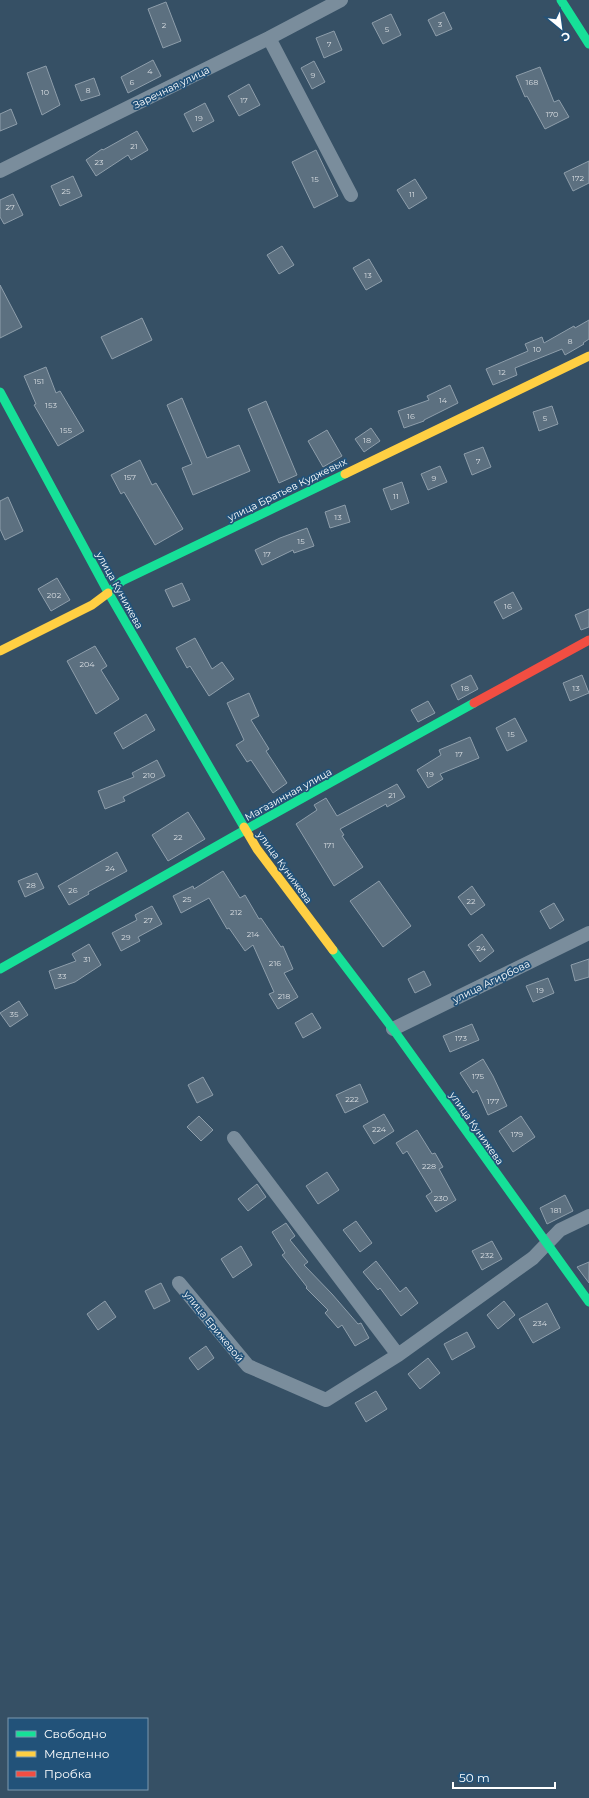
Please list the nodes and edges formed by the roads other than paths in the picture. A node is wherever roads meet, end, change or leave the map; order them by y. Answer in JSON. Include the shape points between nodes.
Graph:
{"nodes":[{"id":1,"x":341,"y":0,"type":"edge"},
{"id":2,"x":561,"y":0,"type":"edge"},
{"id":3,"x":269,"y":38,"type":"junction"},
{"id":4,"x":589,"y":44,"type":"edge"},
{"id":5,"x":0,"y":171,"type":"edge"},
{"id":6,"x":352,"y":194,"type":"dead end"},
{"id":7,"x":589,"y":356,"type":"edge"},
{"id":8,"x":0,"y":392,"type":"edge"},
{"id":9,"x":108,"y":592,"type":"junction"},
{"id":10,"x":589,"y":640,"type":"edge"},
{"id":11,"x":0,"y":651,"type":"edge"},
{"id":12,"x":245,"y":830,"type":"junction"},
{"id":13,"x":589,"y":932,"type":"edge"},
{"id":14,"x":0,"y":969,"type":"edge"},
{"id":15,"x":393,"y":1029,"type":"junction"},
{"id":16,"x":234,"y":1138,"type":"dead end"},
{"id":17,"x":589,"y":1216,"type":"edge"},
{"id":18,"x":545,"y":1244,"type":"junction"},
{"id":19,"x":179,"y":1283,"type":"dead end"},
{"id":20,"x":589,"y":1302,"type":"edge"},
{"id":21,"x":398,"y":1355,"type":"junction"}],
"edges":[{"from":1,"to":3,"type":"street","name":"Заречная улица"},
{"from":2,"to":4,"type":"main road"},
{"from":3,"to":5,"type":"street","name":"Заречная улица"},
{"from":3,"to":6,"type":"street"},
{"from":7,"to":9,"type":"main road","name":"улица Братьев Куджевых","via":[[122,581]]},
{"from":8,"to":9,"type":"main road","name":"улица Кунижева"},
{"from":9,"to":11,"type":"main road","name":"улица Братьев Куджевых","via":[[92,605]]},
{"from":9,"to":12,"type":"main road","name":"улица Кунижева"},
{"from":10,"to":12,"type":"main road","name":"Магазинная улица"},
{"from":12,"to":14,"type":"main road","name":"Магазинная улица"},
{"from":12,"to":15,"type":"main road","name":"улица Кунижева"},
{"from":13,"to":15,"type":"street","name":"улица Агирбова"},
{"from":15,"to":18,"type":"main road","name":"улица Кунижева"},
{"from":16,"to":21,"type":"street"},
{"from":17,"to":18,"type":"street","name":"улица Ерижевой","via":[[560,1230]]},
{"from":18,"to":20,"type":"main road","name":"улица Кунижева"},
{"from":18,"to":21,"type":"street","name":"улица Ерижевой","via":[[533,1258]]},
{"from":19,"to":21,"type":"street","name":"улица Ерижевой","via":[[248,1366],[326,1400]]}]}
